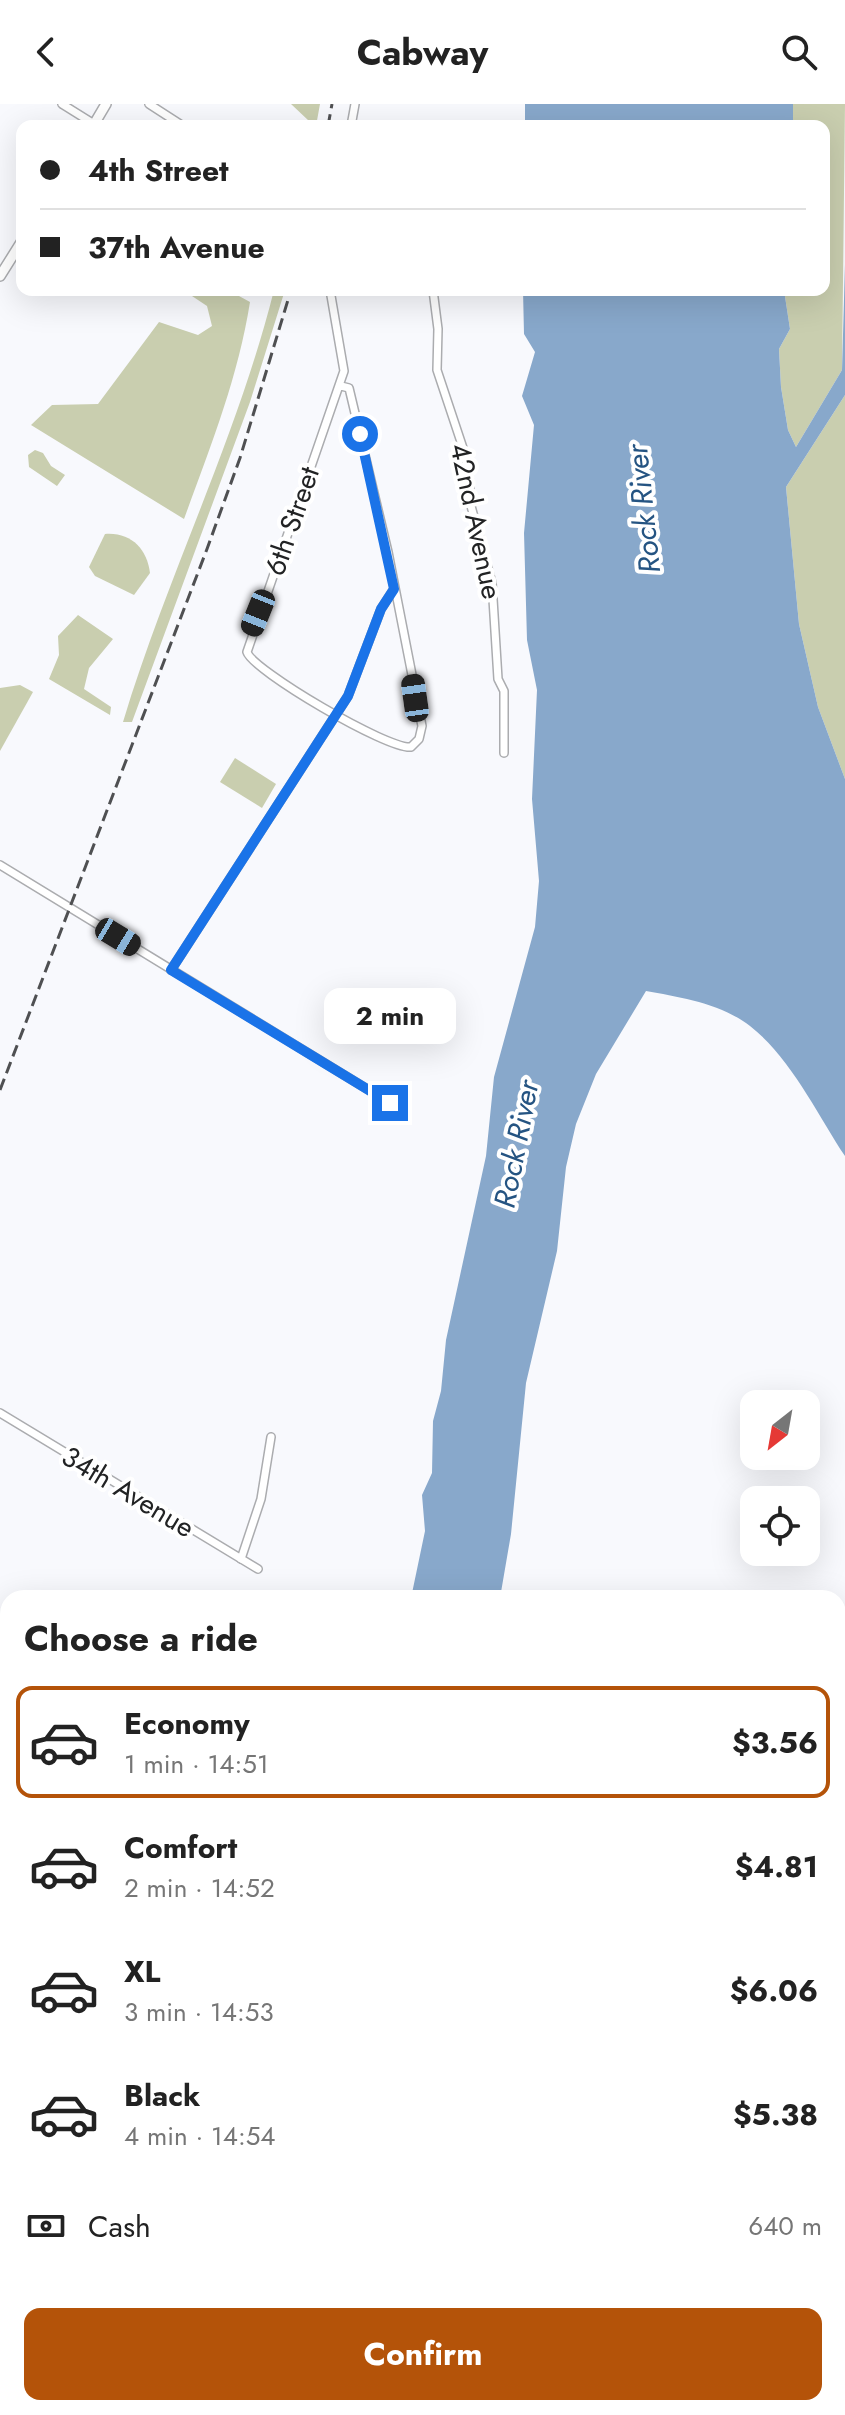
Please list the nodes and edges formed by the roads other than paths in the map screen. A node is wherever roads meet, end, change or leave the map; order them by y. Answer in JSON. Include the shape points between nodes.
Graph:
{"nodes":[{"id":1,"x":62,"y":104,"type":"edge"},
{"id":2,"x":149,"y":104,"type":"edge"},
{"id":3,"x":86,"y":120,"type":"edge"},
{"id":4,"x":174,"y":120,"type":"edge"},
{"id":5,"x":16,"y":251,"type":"edge"},
{"id":6,"x":0,"y":276,"type":"edge"},
{"id":7,"x":331,"y":296,"type":"edge"},
{"id":8,"x":434,"y":296,"type":"edge"},
{"id":9,"x":341,"y":386,"type":"junction"},
{"id":10,"x":394,"y":589,"type":"junction"},
{"id":11,"x":334,"y":715,"type":"junction"},
{"id":12,"x":504,"y":753,"type":"dead end"},
{"id":13,"x":0,"y":865,"type":"edge"},
{"id":14,"x":171,"y":970,"type":"junction"},
{"id":15,"x":390,"y":1103,"type":"dead end"},
{"id":16,"x":0,"y":1413,"type":"edge"},
{"id":17,"x":271,"y":1437,"type":"dead end"},
{"id":18,"x":241,"y":1559,"type":"junction"},
{"id":19,"x":258,"y":1569,"type":"dead end"}],
"edges":[{"from":1,"to":3,"type":"street"},
{"from":2,"to":4,"type":"street"},
{"from":5,"to":6,"type":"street"},
{"from":7,"to":9,"type":"street","name":"6th Street","via":[[343,357]]},
{"from":8,"to":12,"type":"street","name":"42nd Avenue","via":[[437,370],[468,463],[471,506],[492,583],[498,679],[504,691]]},
{"from":9,"to":10,"type":"street","via":[[349,388]]},
{"from":9,"to":11,"type":"street","name":"6th Street","via":[[249,638],[248,657]]},
{"from":10,"to":11,"type":"street","via":[[381,609],[348,696]]},
{"from":10,"to":11,"type":"street","via":[[422,726],[419,739],[411,747],[379,740]]},
{"from":11,"to":14,"type":"street"},
{"from":13,"to":14,"type":"street"},
{"from":14,"to":15,"type":"street"},
{"from":16,"to":18,"type":"street","name":"34th Avenue"},
{"from":17,"to":18,"type":"street","via":[[261,1499]]},
{"from":18,"to":19,"type":"street","name":"34th Avenue"}]}
